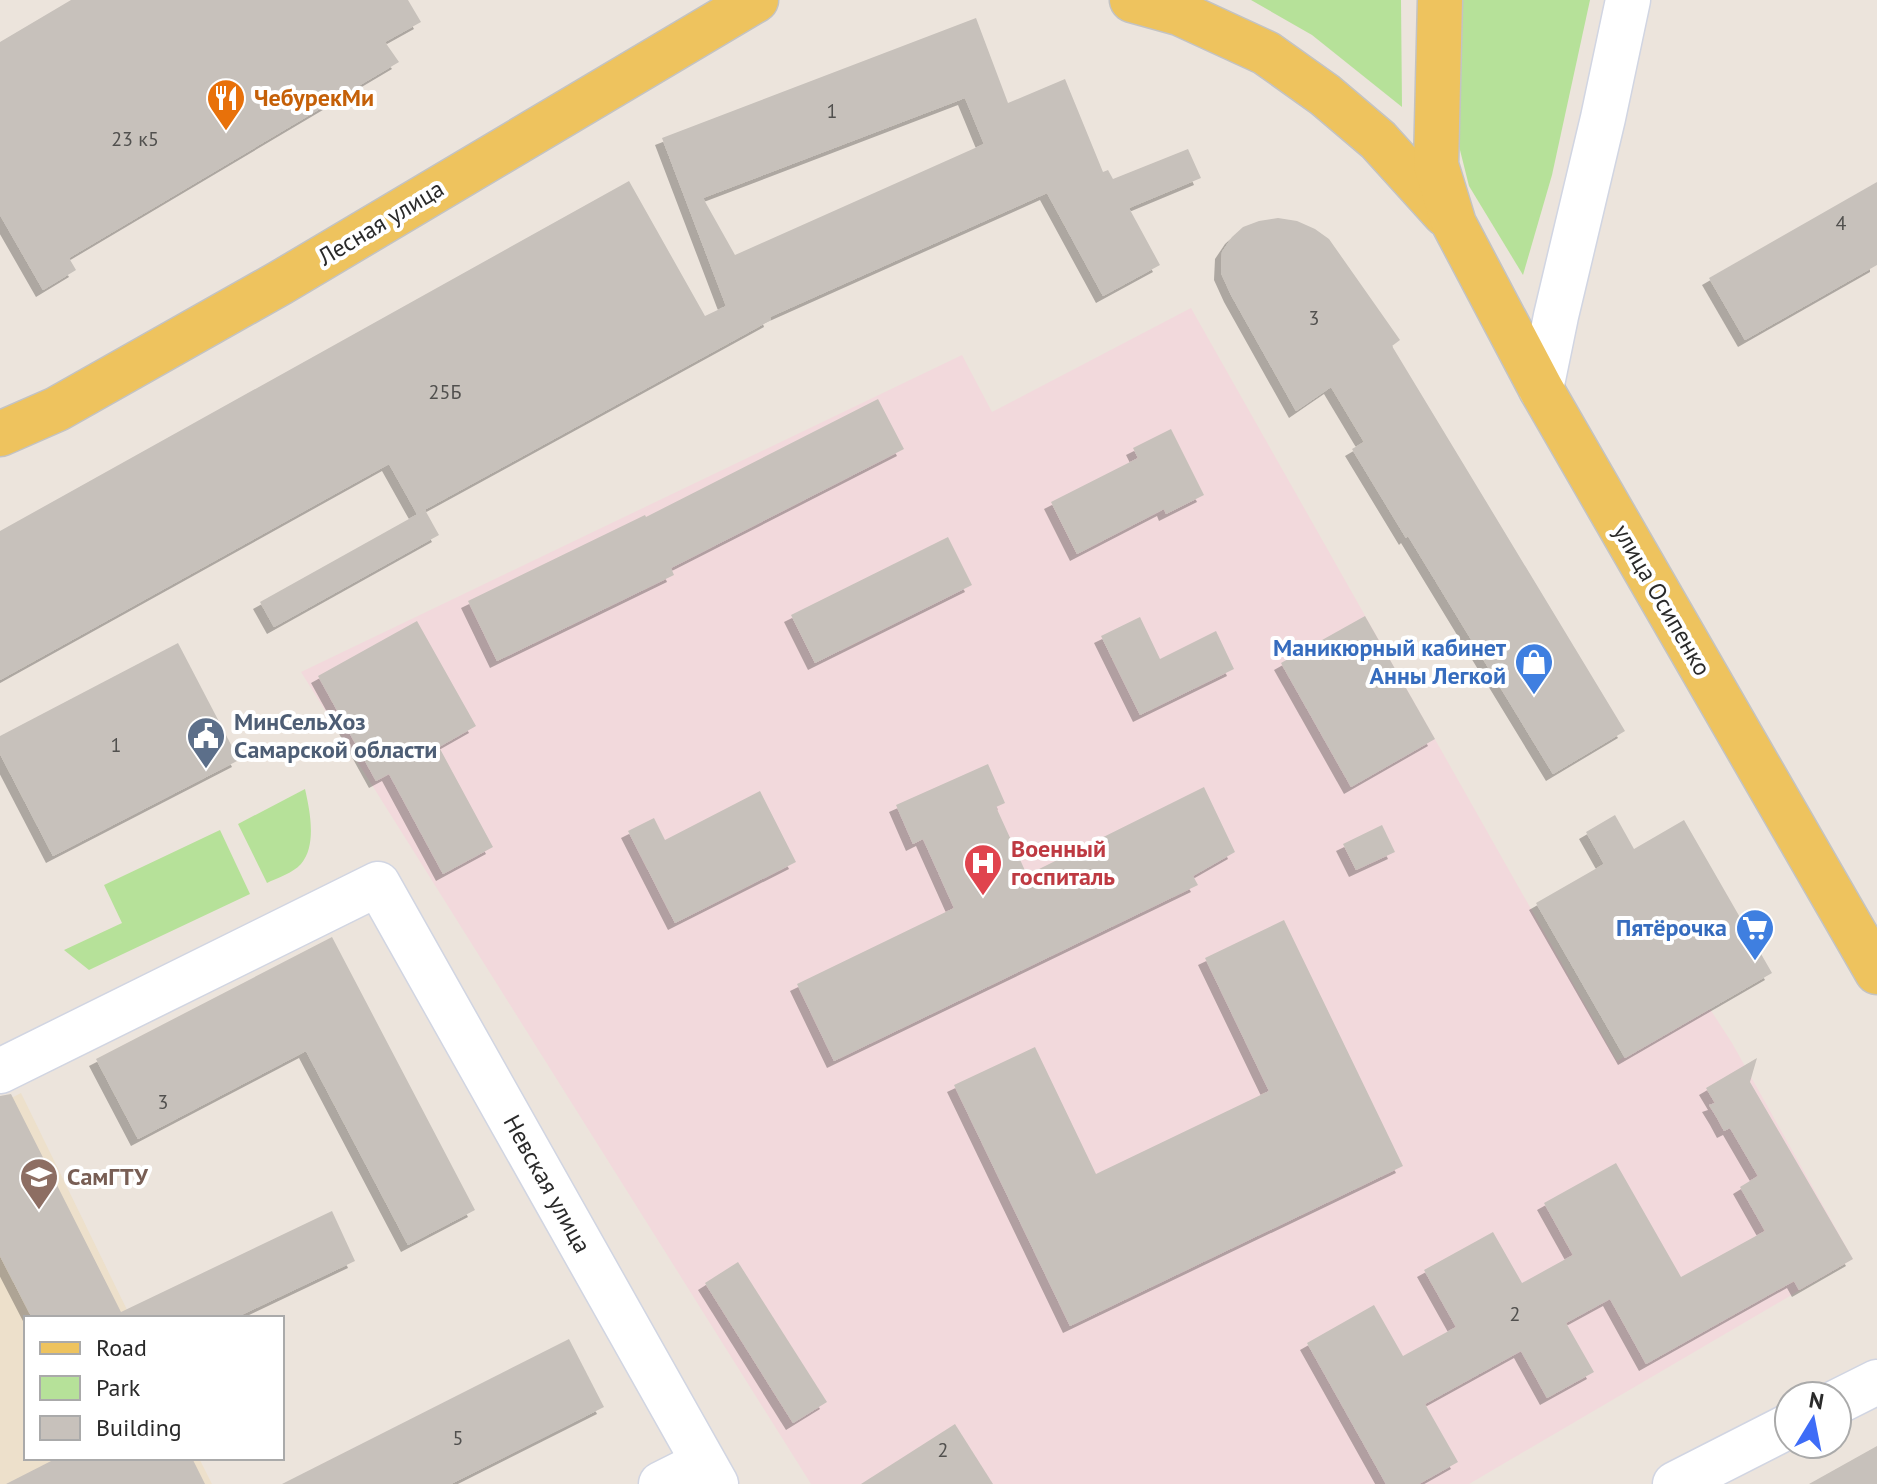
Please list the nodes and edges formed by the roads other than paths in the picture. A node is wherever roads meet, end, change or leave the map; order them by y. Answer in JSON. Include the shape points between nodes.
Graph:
{"nodes":[{"id":1,"x":756,"y":0,"type":"edge"},
{"id":2,"x":1132,"y":0,"type":"edge"},
{"id":3,"x":1440,"y":0,"type":"edge"},
{"id":4,"x":1628,"y":0,"type":"edge"},
{"id":5,"x":1454,"y":224,"type":"junction"},
{"id":6,"x":1541,"y":389,"type":"junction"},
{"id":7,"x":0,"y":434,"type":"edge"},
{"id":8,"x":1877,"y":972,"type":"edge"},
{"id":9,"x":0,"y":1071,"type":"edge"},
{"id":10,"x":1877,"y":1382,"type":"edge"},
{"id":11,"x":1853,"y":1394,"type":"edge"},
{"id":12,"x":1773,"y":1434,"type":"edge"},
{"id":13,"x":710,"y":1473,"type":"edge"},
{"id":14,"x":661,"y":1484,"type":"edge"},
{"id":15,"x":1675,"y":1484,"type":"edge"}],
"edges":[{"from":1,"to":7,"type":"main road","name":"Лесная улица","via":[[280,283],[57,409]]},
{"from":2,"to":5,"type":"main road","name":"улица Осипенко","via":[[1179,13],[1266,53],[1378,140]]},
{"from":3,"to":5,"type":"main road","name":"улица Осипенко","via":[[1436,165]]},
{"from":4,"to":6,"type":"street"},
{"from":5,"to":6,"type":"main road","name":"улица Осипенко"},
{"from":6,"to":8,"type":"main road","name":"улица Осипенко"},
{"from":9,"to":13,"type":"street","name":"Невская улица","via":[[378,884]]},
{"from":10,"to":11,"type":"street"},
{"from":12,"to":15,"type":"street"},
{"from":13,"to":14,"type":"street"}]}
